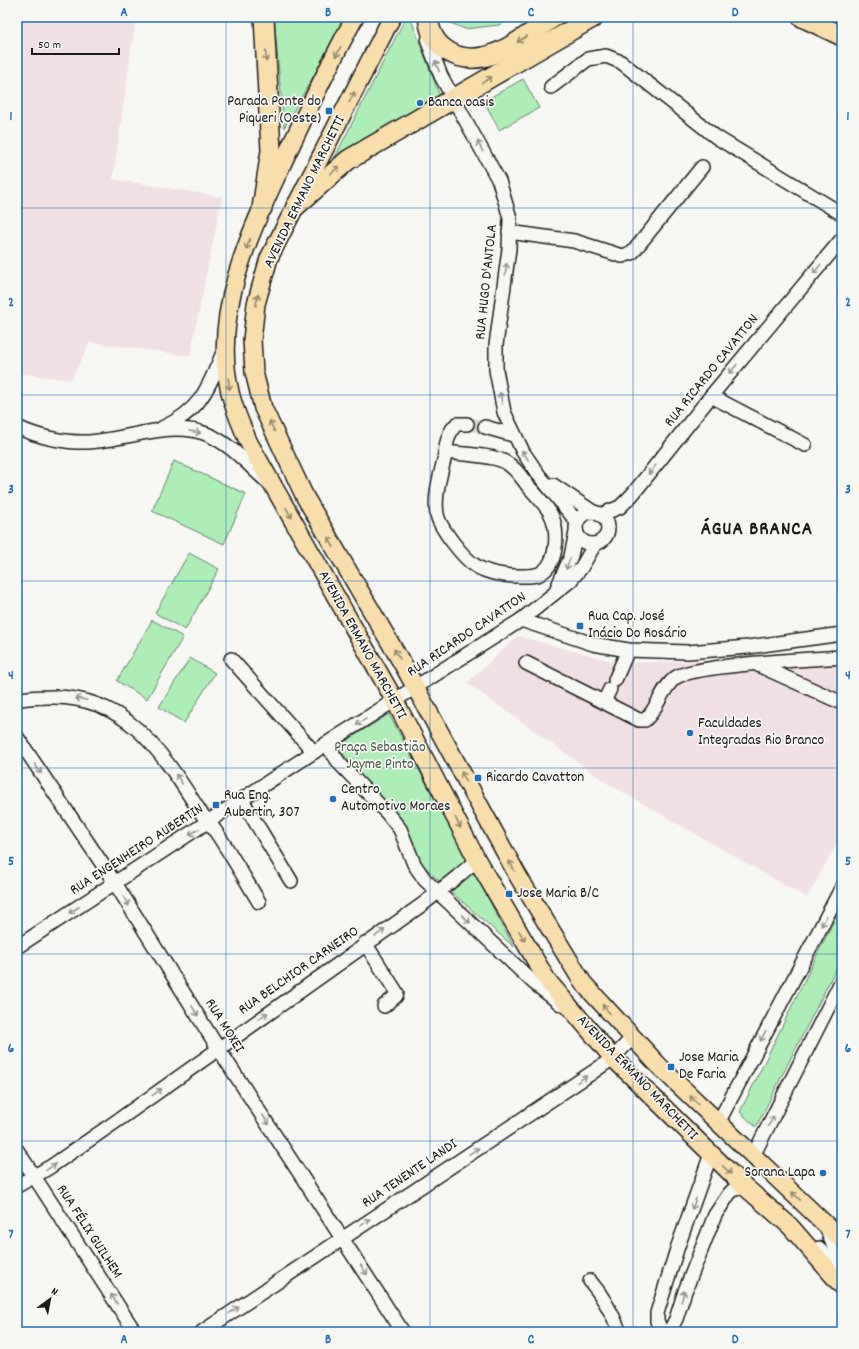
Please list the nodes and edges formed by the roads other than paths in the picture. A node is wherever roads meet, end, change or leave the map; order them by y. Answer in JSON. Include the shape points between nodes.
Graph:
{"nodes":[{"id":1,"x":264,"y":17,"type":"edge"},
{"id":2,"x":355,"y":17,"type":"edge"},
{"id":3,"x":392,"y":17,"type":"edge"},
{"id":4,"x":554,"y":17,"type":"edge"},
{"id":5,"x":594,"y":17,"type":"edge"},
{"id":6,"x":802,"y":17,"type":"edge"},
{"id":7,"x":429,"y":24,"type":"edge"},
{"id":8,"x":842,"y":36,"type":"edge"},
{"id":9,"x":550,"y":87,"type":"dead end"},
{"id":10,"x":454,"y":100,"type":"junction"},
{"id":11,"x":702,"y":167,"type":"dead end"},
{"id":12,"x":296,"y":206,"type":"junction"},
{"id":13,"x":262,"y":208,"type":"junction"},
{"id":14,"x":842,"y":214,"type":"edge"},
{"id":15,"x":509,"y":232,"type":"junction"},
{"id":16,"x":842,"y":240,"type":"edge"},
{"id":17,"x":226,"y":345,"type":"junction"},
{"id":18,"x":711,"y":396,"type":"junction"},
{"id":19,"x":467,"y":424,"type":"tunnel mouth"},
{"id":20,"x":485,"y":427,"type":"tunnel mouth"},
{"id":21,"x":17,"y":428,"type":"edge"},
{"id":22,"x":156,"y":431,"type":"junction"},
{"id":23,"x":513,"y":435,"type":"junction"},
{"id":24,"x":805,"y":445,"type":"dead end"},
{"id":25,"x":445,"y":452,"type":"junction"},
{"id":26,"x":538,"y":474,"type":"junction"},
{"id":27,"x":276,"y":489,"type":"junction"},
{"id":28,"x":596,"y":513,"type":"junction"},
{"id":29,"x":577,"y":527,"type":"junction"},
{"id":30,"x":595,"y":544,"type":"junction"},
{"id":31,"x":555,"y":594,"type":"junction"},
{"id":32,"x":521,"y":620,"type":"junction"},
{"id":33,"x":842,"y":634,"type":"edge"},
{"id":34,"x":628,"y":650,"type":"junction"},
{"id":35,"x":842,"y":657,"type":"edge"},
{"id":36,"x":231,"y":659,"type":"dead end"},
{"id":37,"x":526,"y":663,"type":"dead end"},
{"id":38,"x":755,"y":664,"type":"junction"},
{"id":39,"x":416,"y":688,"type":"junction"},
{"id":40,"x":17,"y":700,"type":"edge"},
{"id":41,"x":395,"y":702,"type":"junction"},
{"id":42,"x":604,"y":702,"type":"junction"},
{"id":43,"x":842,"y":703,"type":"edge"},
{"id":44,"x":17,"y":736,"type":"edge"},
{"id":45,"x":326,"y":744,"type":"junction"},
{"id":46,"x":314,"y":752,"type":"junction"},
{"id":47,"x":242,"y":800,"type":"junction"},
{"id":48,"x":208,"y":822,"type":"junction"},
{"id":49,"x":477,"y":860,"type":"junction"},
{"id":50,"x":291,"y":881,"type":"dead end"},
{"id":51,"x":115,"y":883,"type":"junction"},
{"id":52,"x":842,"y":887,"type":"edge"},
{"id":53,"x":438,"y":892,"type":"junction"},
{"id":54,"x":260,"y":902,"type":"dead end"},
{"id":55,"x":365,"y":943,"type":"junction"},
{"id":56,"x":17,"y":947,"type":"edge"},
{"id":57,"x":842,"y":980,"type":"edge"},
{"id":58,"x":384,"y":1006,"type":"dead end"},
{"id":59,"x":573,"y":1012,"type":"junction"},
{"id":60,"x":632,"y":1038,"type":"junction"},
{"id":61,"x":218,"y":1048,"type":"junction"},
{"id":62,"x":613,"y":1058,"type":"junction"},
{"id":63,"x":718,"y":1123,"type":"junction"},
{"id":64,"x":17,"y":1150,"type":"edge"},
{"id":65,"x":711,"y":1154,"type":"junction"},
{"id":66,"x":753,"y":1156,"type":"junction"},
{"id":67,"x":34,"y":1177,"type":"junction"},
{"id":68,"x":17,"y":1186,"type":"edge"},
{"id":69,"x":744,"y":1186,"type":"junction"},
{"id":70,"x":825,"y":1223,"type":"junction"},
{"id":71,"x":790,"y":1226,"type":"junction"},
{"id":72,"x":342,"y":1238,"type":"junction"},
{"id":73,"x":842,"y":1240,"type":"edge"},
{"id":74,"x":842,"y":1258,"type":"edge"},
{"id":75,"x":842,"y":1272,"type":"edge"},
{"id":76,"x":590,"y":1280,"type":"dead end"},
{"id":77,"x":842,"y":1286,"type":"edge"},
{"id":78,"x":400,"y":1331,"type":"edge"},
{"id":79,"x":135,"y":1332,"type":"edge"},
{"id":80,"x":202,"y":1332,"type":"edge"},
{"id":81,"x":620,"y":1332,"type":"edge"},
{"id":82,"x":662,"y":1332,"type":"edge"},
{"id":83,"x":669,"y":1332,"type":"edge"}],
"edges":[{"from":1,"to":13,"type":"highway","one_way":true,"via":[[271,151]]},
{"from":2,"to":13,"type":"main road","name":"AVENIDA ERMANO MARCHETTI","one_way":true},
{"from":12,"to":3,"type":"main road","name":"AVENIDA ERMANO MARCHETTI","one_way":true},
{"from":4,"to":7,"type":"highway","one_way":true,"via":[[518,41],[479,59],[454,56],[442,48]]},
{"from":10,"to":5,"type":"highway","one_way":true},
{"from":6,"to":8,"type":"highway"},
{"from":10,"to":7,"type":"street","name":"RUA HUGO D'ANTOLA","one_way":true,"via":[[441,76],[428,42]]},
{"from":9,"to":14,"type":"street","via":[[588,59],[606,56],[621,62],[716,136]]},
{"from":12,"to":10,"type":"highway","one_way":true,"via":[[348,160]]},
{"from":15,"to":10,"type":"street","name":"RUA HUGO D'ANTOLA","one_way":true,"via":[[510,218],[499,181]]},
{"from":11,"to":15,"type":"street","via":[[632,252],[622,256],[574,241]]},
{"from":39,"to":12,"type":"main road","name":"AVENIDA ERMANO MARCHETTI","one_way":true,"via":[[305,497],[263,408],[254,372],[252,340],[256,304],[269,258]]},
{"from":13,"to":17,"type":"main road","name":"AVENIDA ERMANO MARCHETTI","one_way":true,"via":[[234,286]]},
{"from":23,"to":15,"type":"street","name":"RUA HUGO D'ANTOLA","one_way":true,"via":[[504,412],[496,370],[496,345]]},
{"from":16,"to":18,"type":"street","name":"RUA RICARDO CAVATTON","one_way":true},
{"from":17,"to":22,"type":"street","via":[[199,401],[178,421]]},
{"from":17,"to":27,"type":"main road","name":"AVENIDA ERMANO MARCHETTI","one_way":true,"via":[[230,391],[238,418],[249,443]]},
{"from":18,"to":24,"type":"street"},
{"from":18,"to":28,"type":"street","name":"RUA RICARDO CAVATTON","one_way":true,"via":[[632,496],[616,509]]},
{"from":19,"to":25,"type":"street","via":[[457,424],[452,429]]},
{"from":20,"to":23,"type":"street"},
{"from":21,"to":22,"type":"street","via":[[60,440],[88,442]]},
{"from":22,"to":27,"type":"street","one_way":true,"via":[[188,430],[216,439],[230,448]]},
{"from":26,"to":23,"type":"street","name":"RUA HUGO D'ANTOLA","one_way":true},
{"from":25,"to":25,"type":"street","via":[[437,513],[439,522],[467,558],[477,567],[488,571],[514,576],[540,573],[553,557],[555,549],[555,526],[549,512],[512,466],[503,460]]},
{"from":26,"to":28,"type":"street","name":"RUA HUGO D'ANTOLA"},
{"from":26,"to":29,"type":"street","name":"RUA HUGO D'ANTOLA"},
{"from":27,"to":41,"type":"main road","name":"AVENIDA ERMANO MARCHETTI","one_way":true},
{"from":28,"to":29,"type":"street","via":[[583,515]]},
{"from":28,"to":30,"type":"street","via":[[605,518],[608,528],[605,539]]},
{"from":29,"to":30,"type":"street","via":[[578,536],[585,543]]},
{"from":29,"to":31,"type":"street","name":"RUA RICARDO CAVATTON","one_way":true,"via":[[571,556]]},
{"from":30,"to":31,"type":"street","name":"RUA RICARDO CAVATTON","via":[[581,568]]},
{"from":31,"to":32,"type":"street","name":"RUA RICARDO CAVATTON"},
{"from":32,"to":34,"type":"street","via":[[593,644]]},
{"from":32,"to":39,"type":"street","name":"RUA RICARDO CAVATTON"},
{"from":33,"to":34,"type":"street","via":[[688,652]]},
{"from":34,"to":42,"type":"street"},
{"from":35,"to":38,"type":"street"},
{"from":36,"to":46,"type":"street"},
{"from":37,"to":42,"type":"street"},
{"from":38,"to":42,"type":"street","via":[[676,677],[667,686],[650,716],[645,720],[639,720]]},
{"from":38,"to":43,"type":"street"},
{"from":39,"to":41,"type":"street","name":"RUA RICARDO CAVATTON"},
{"from":60,"to":39,"type":"main road","name":"AVENIDA ERMANO MARCHETTI","one_way":true,"via":[[583,983],[518,876]]},
{"from":48,"to":40,"type":"street","one_way":true,"via":[[154,744],[115,712],[83,699],[63,696],[26,697]]},
{"from":41,"to":45,"type":"street","name":"RUA ENGENHEIRO AUBERTIN","one_way":true},
{"from":41,"to":49,"type":"main road","name":"AVENIDA ERMANO MARCHETTI","one_way":true},
{"from":44,"to":51,"type":"street","name":"RUA MOXEI","one_way":true},
{"from":45,"to":46,"type":"street","name":"RUA ENGENHEIRO AUBERTIN"},
{"from":45,"to":53,"type":"street","via":[[340,764],[400,829],[414,864],[425,880]]},
{"from":46,"to":47,"type":"street","name":"RUA ENGENHEIRO AUBERTIN"},
{"from":47,"to":48,"type":"street","name":"RUA ENGENHEIRO AUBERTIN"},
{"from":47,"to":50,"type":"street"},
{"from":48,"to":51,"type":"street","name":"RUA ENGENHEIRO AUBERTIN","one_way":true},
{"from":48,"to":54,"type":"street"},
{"from":49,"to":53,"type":"street","name":"RUA BELCHIOR CARNEIRO"},
{"from":49,"to":59,"type":"main road","name":"AVENIDA ERMANO MARCHETTI","one_way":true,"via":[[547,980]]},
{"from":51,"to":56,"type":"street","name":"RUA ENGENHEIRO AUBERTIN","one_way":true},
{"from":51,"to":61,"type":"street","name":"RUA MOXEI","one_way":true},
{"from":52,"to":63,"type":"street","one_way":true},
{"from":55,"to":53,"type":"street","name":"RUA BELCHIOR CARNEIRO","one_way":true},
{"from":53,"to":59,"type":"street","one_way":true,"via":[[534,983]]},
{"from":55,"to":58,"type":"street","via":[[397,993]]},
{"from":61,"to":55,"type":"street","name":"RUA BELCHIOR CARNEIRO","one_way":true},
{"from":66,"to":57,"type":"street","one_way":true},
{"from":59,"to":62,"type":"main road","name":"AVENIDA ERMANO MARCHETTI"},
{"from":60,"to":62,"type":"street","name":"RUA TENENTE LANDI"},
{"from":63,"to":60,"type":"main road","name":"AVENIDA ERMANO MARCHETTI","one_way":true},
{"from":67,"to":61,"type":"street","name":"RUA BELCHIOR CARNEIRO","one_way":true},
{"from":61,"to":72,"type":"street","name":"RUA MOXEI","one_way":true},
{"from":62,"to":65,"type":"main road","name":"AVENIDA ERMANO MARCHETTI"},
{"from":72,"to":62,"type":"street","name":"RUA TENENTE LANDI","one_way":true},
{"from":63,"to":66,"type":"main road","name":"AVENIDA ERMANO MARCHETTI"},
{"from":64,"to":67,"type":"street","name":"RUA FÉLIX GUILHEM"},
{"from":65,"to":69,"type":"main road","name":"AVENIDA ERMANO MARCHETTI","one_way":true},
{"from":65,"to":82,"type":"street","one_way":true,"via":[[657,1313],[657,1321]]},
{"from":70,"to":66,"type":"main road","name":"AVENIDA ERMANO MARCHETTI","one_way":true},
{"from":67,"to":68,"type":"street","name":"RUA BELCHIOR CARNEIRO"},
{"from":79,"to":67,"type":"street","name":"RUA FÉLIX GUILHEM","one_way":true},
{"from":69,"to":71,"type":"main road","name":"AVENIDA ERMANO MARCHETTI"},
{"from":83,"to":69,"type":"street","one_way":true,"via":[[715,1215],[729,1194]]},
{"from":70,"to":73,"type":"main road","name":"AVENIDA ERMANO MARCHETTI"},
{"from":70,"to":74,"type":"street","via":[[832,1242]]},
{"from":71,"to":75,"type":"street","via":[[817,1246]]},
{"from":71,"to":77,"type":"main road","name":"AVENIDA ERMANO MARCHETTI"},
{"from":72,"to":78,"type":"street","name":"RUA MOXEI","one_way":true},
{"from":80,"to":72,"type":"street","name":"RUA TENENTE LANDI","one_way":true},
{"from":76,"to":81,"type":"street","via":[[600,1292]]}]}
